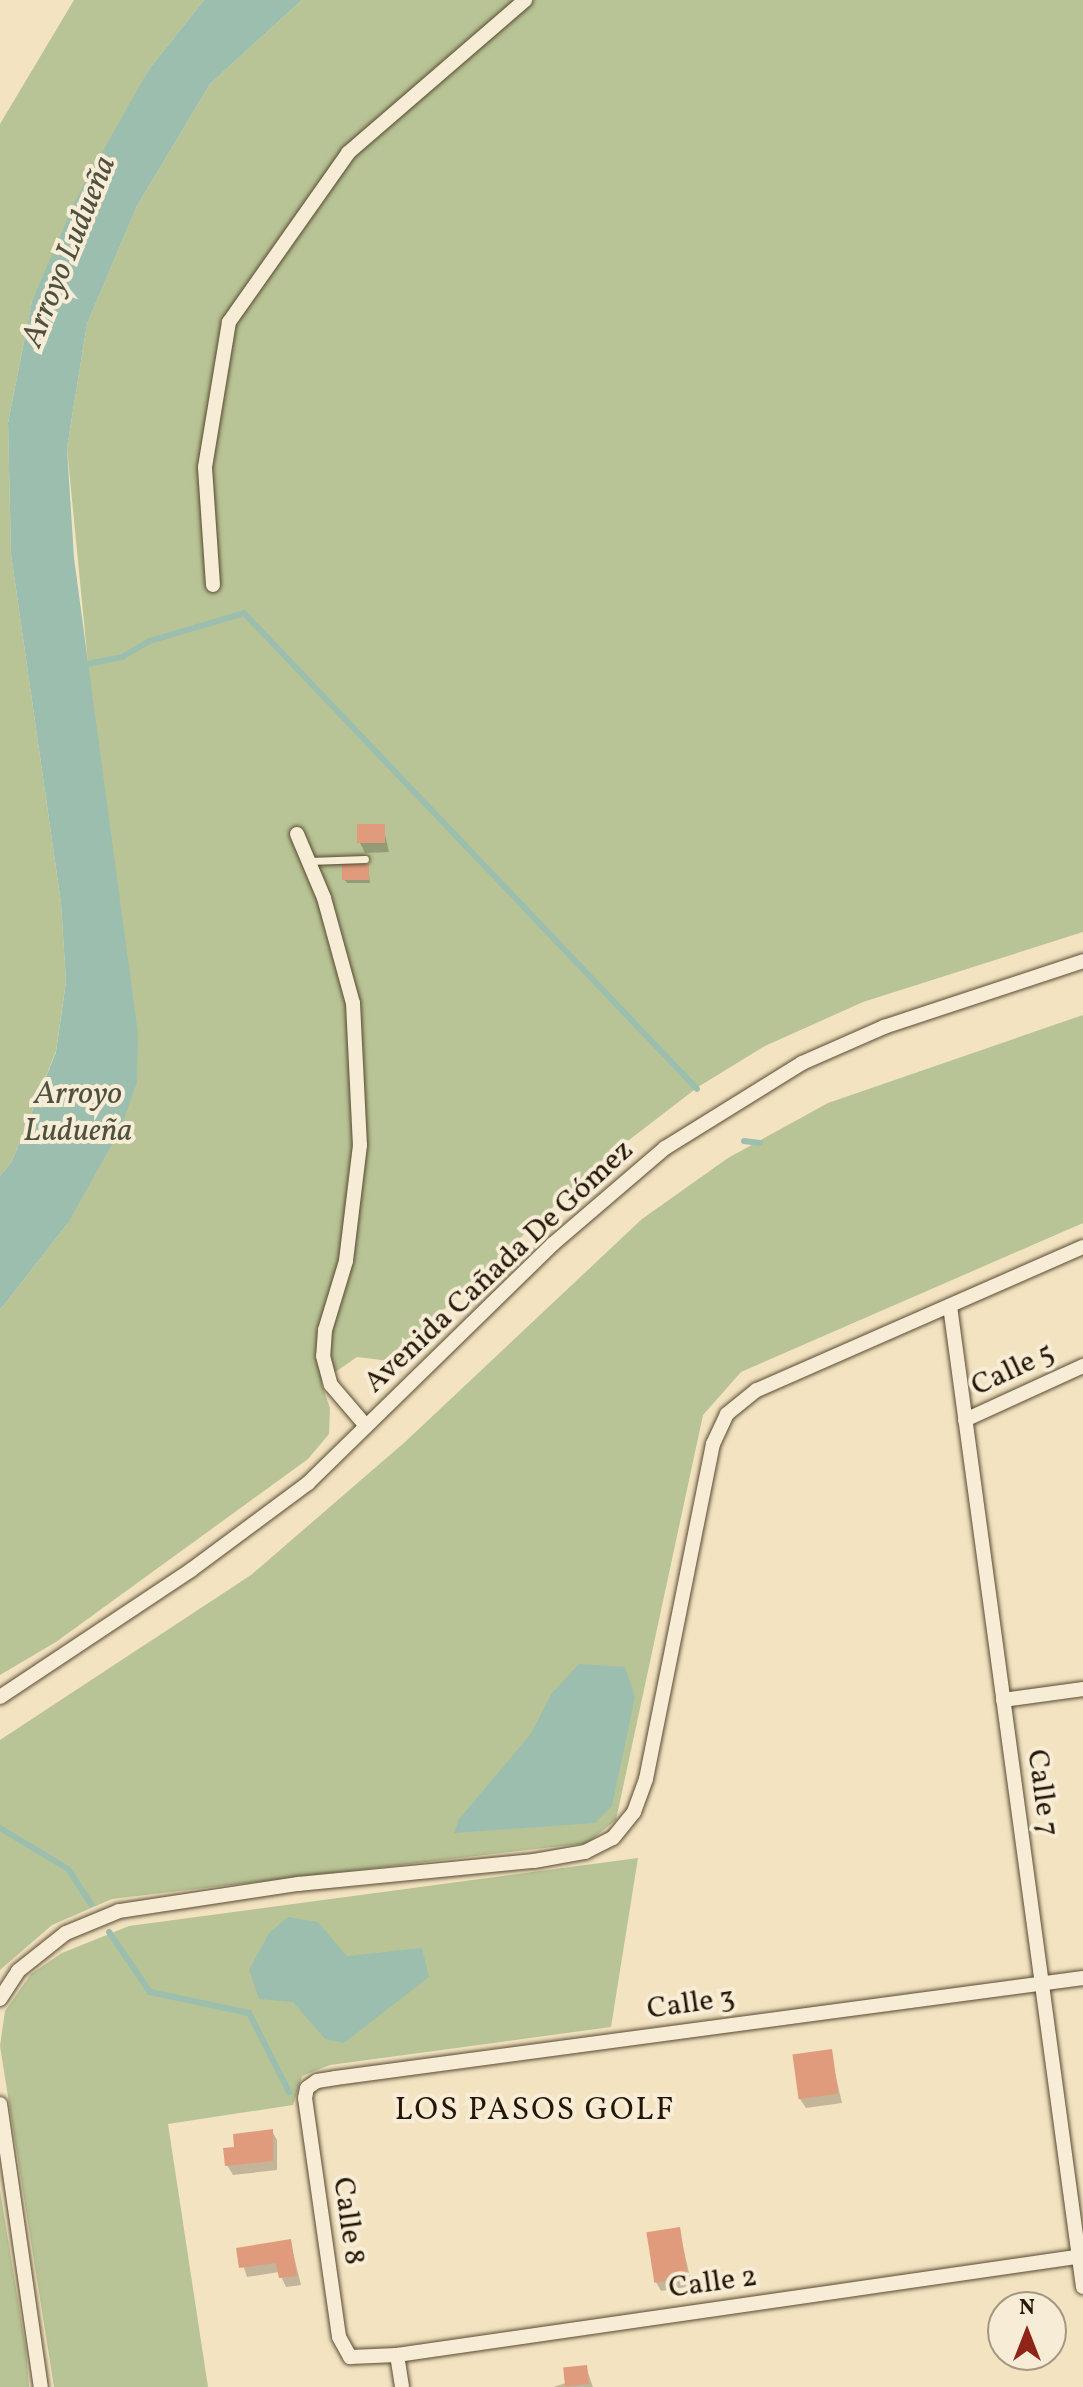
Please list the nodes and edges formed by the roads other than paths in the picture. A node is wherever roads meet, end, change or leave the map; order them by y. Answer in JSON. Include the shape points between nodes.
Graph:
{"nodes":[{"id":1,"x":525,"y":0,"type":"edge"},
{"id":2,"x":213,"y":585,"type":"dead end"},
{"id":3,"x":297,"y":834,"type":"dead end"},
{"id":4,"x":365,"y":859,"type":"dead end"},
{"id":5,"x":309,"y":861,"type":"junction"},
{"id":6,"x":1083,"y":961,"type":"edge"},
{"id":7,"x":1083,"y":1247,"type":"edge"},
{"id":8,"x":950,"y":1306,"type":"junction"},
{"id":9,"x":1083,"y":1366,"type":"edge"},
{"id":10,"x":965,"y":1420,"type":"junction"},
{"id":11,"x":366,"y":1426,"type":"junction"},
{"id":12,"x":1083,"y":1689,"type":"edge"},
{"id":13,"x":0,"y":1697,"type":"edge"},
{"id":14,"x":1003,"y":1700,"type":"junction"},
{"id":15,"x":1083,"y":1978,"type":"edge"},
{"id":16,"x":1042,"y":1984,"type":"junction"},
{"id":17,"x":0,"y":1999,"type":"edge"},
{"id":18,"x":307,"y":2088,"type":"joint"},
{"id":19,"x":0,"y":2104,"type":"edge"},
{"id":20,"x":1081,"y":2256,"type":"edge"},
{"id":21,"x":1083,"y":2287,"type":"edge"},
{"id":22,"x":397,"y":2355,"type":"junction"},
{"id":23,"x":350,"y":2357,"type":"joint"},
{"id":24,"x":41,"y":2387,"type":"edge"},
{"id":25,"x":402,"y":2387,"type":"edge"}],
"edges":[{"from":1,"to":2,"type":"street","via":[[348,153],[229,322],[205,467]]},
{"from":3,"to":5,"type":"street"},
{"from":4,"to":5,"type":"lane"},
{"from":5,"to":11,"type":"street","via":[[340,950],[360,1073],[356,1198],[323,1356],[331,1385]]},
{"from":6,"to":11,"type":"street","name":"Avenida Cañada De Gómez","via":[[884,1027],[802,1063],[729,1105],[604,1196]]},
{"from":7,"to":8,"type":"street"},
{"from":8,"to":10,"type":"street","name":"Calle 7"},
{"from":8,"to":17,"type":"street","via":[[757,1390],[727,1414],[713,1444],[646,1779],[634,1812],[613,1838],[585,1852],[534,1861],[298,1884],[119,1911],[66,1933],[18,1971]]},
{"from":9,"to":10,"type":"street","name":"Calle 5"},
{"from":10,"to":14,"type":"street","name":"Calle 7"},
{"from":11,"to":13,"type":"street","name":"Avenida Cañada De Gómez","via":[[308,1483],[191,1570]]},
{"from":12,"to":14,"type":"street"},
{"from":14,"to":16,"type":"street","name":"Calle 7"},
{"from":15,"to":16,"type":"street","name":"Calle 3"},
{"from":16,"to":18,"type":"street","name":"Calle 3","via":[[336,2078]]},
{"from":16,"to":20,"type":"street","name":"Calle 7"},
{"from":18,"to":23,"type":"street","name":"Calle 8","via":[[339,2337]]},
{"from":19,"to":24,"type":"street"},
{"from":20,"to":21,"type":"street","name":"Calle 7"},
{"from":20,"to":22,"type":"street","name":"Calle 2"},
{"from":22,"to":23,"type":"street","name":"Calle 2"},
{"from":22,"to":25,"type":"street"}]}
